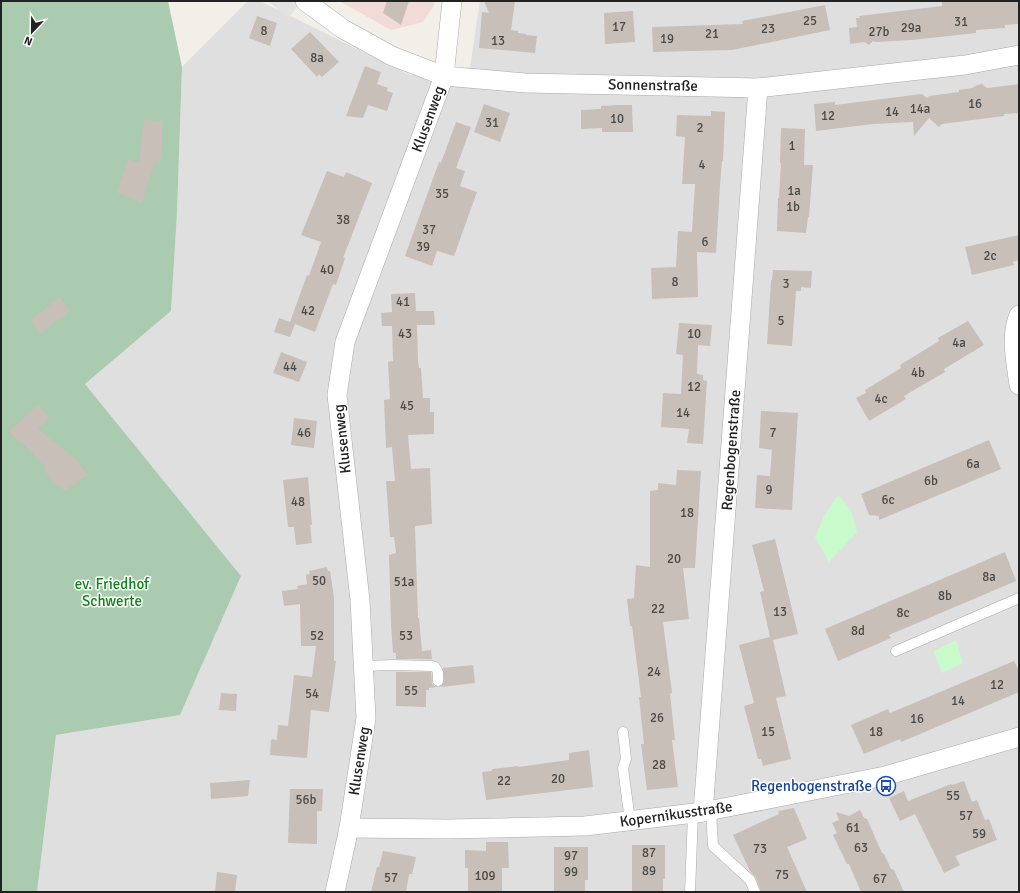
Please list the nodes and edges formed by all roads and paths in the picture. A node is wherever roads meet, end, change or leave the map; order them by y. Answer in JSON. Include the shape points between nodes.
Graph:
{"nodes":[{"id":1,"x":305,"y":1,"type":"edge"},
{"id":2,"x":452,"y":1,"type":"edge"},
{"id":3,"x":1019,"y":55,"type":"edge"},
{"id":4,"x":444,"y":76,"type":"junction"},
{"id":5,"x":758,"y":88,"type":"junction"},
{"id":6,"x":1019,"y":315,"type":"edge"},
{"id":7,"x":1019,"y":384,"type":"edge"},
{"id":8,"x":1019,"y":598,"type":"edge"},
{"id":9,"x":896,"y":651,"type":"dead end"},
{"id":10,"x":364,"y":666,"type":"junction"},
{"id":11,"x":438,"y":681,"type":"dead end"},
{"id":12,"x":623,"y":732,"type":"dead end"},
{"id":13,"x":1019,"y":737,"type":"edge"},
{"id":14,"x":702,"y":812,"type":"junction"},
{"id":15,"x":630,"y":821,"type":"junction"},
{"id":16,"x":348,"y":828,"type":"junction"},
{"id":17,"x":335,"y":892,"type":"edge"},
{"id":18,"x":690,"y":892,"type":"edge"},
{"id":19,"x":756,"y":892,"type":"edge"}],
"edges":[{"from":1,"to":4,"type":"street","name":"Sonnenstraße","via":[[343,29],[392,56]]},
{"from":2,"to":4,"type":"street","name":"Klusenweg"},
{"from":3,"to":5,"type":"street","name":"Sonnenstraße","via":[[965,65]]},
{"from":4,"to":5,"type":"street","name":"Sonnenstraße","via":[[526,83]]},
{"from":4,"to":10,"type":"street","name":"Klusenweg","via":[[345,342],[338,387],[360,600]]},
{"from":5,"to":14,"type":"street","name":"Regenbogenstraße"},
{"from":6,"to":7,"type":"street","via":[[1015,324],[1014,340]]},
{"from":8,"to":9,"type":"lane"},
{"from":10,"to":11,"type":"lane","via":[[432,666],[438,672]]},
{"from":10,"to":16,"type":"street","name":"Klusenweg","via":[[366,718]]},
{"from":12,"to":15,"type":"lane","via":[[626,759],[623,768]]},
{"from":13,"to":14,"type":"street","name":"Kopernikusstraße","via":[[885,776]]},
{"from":14,"to":15,"type":"street","name":"Kopernikusstraße"},
{"from":14,"to":18,"type":"lane"},
{"from":14,"to":19,"type":"lane","via":[[713,846],[750,880]]},
{"from":15,"to":16,"type":"street","name":"Kopernikusstraße","via":[[585,826]]},
{"from":16,"to":17,"type":"street","name":"Klusenweg"}]}
